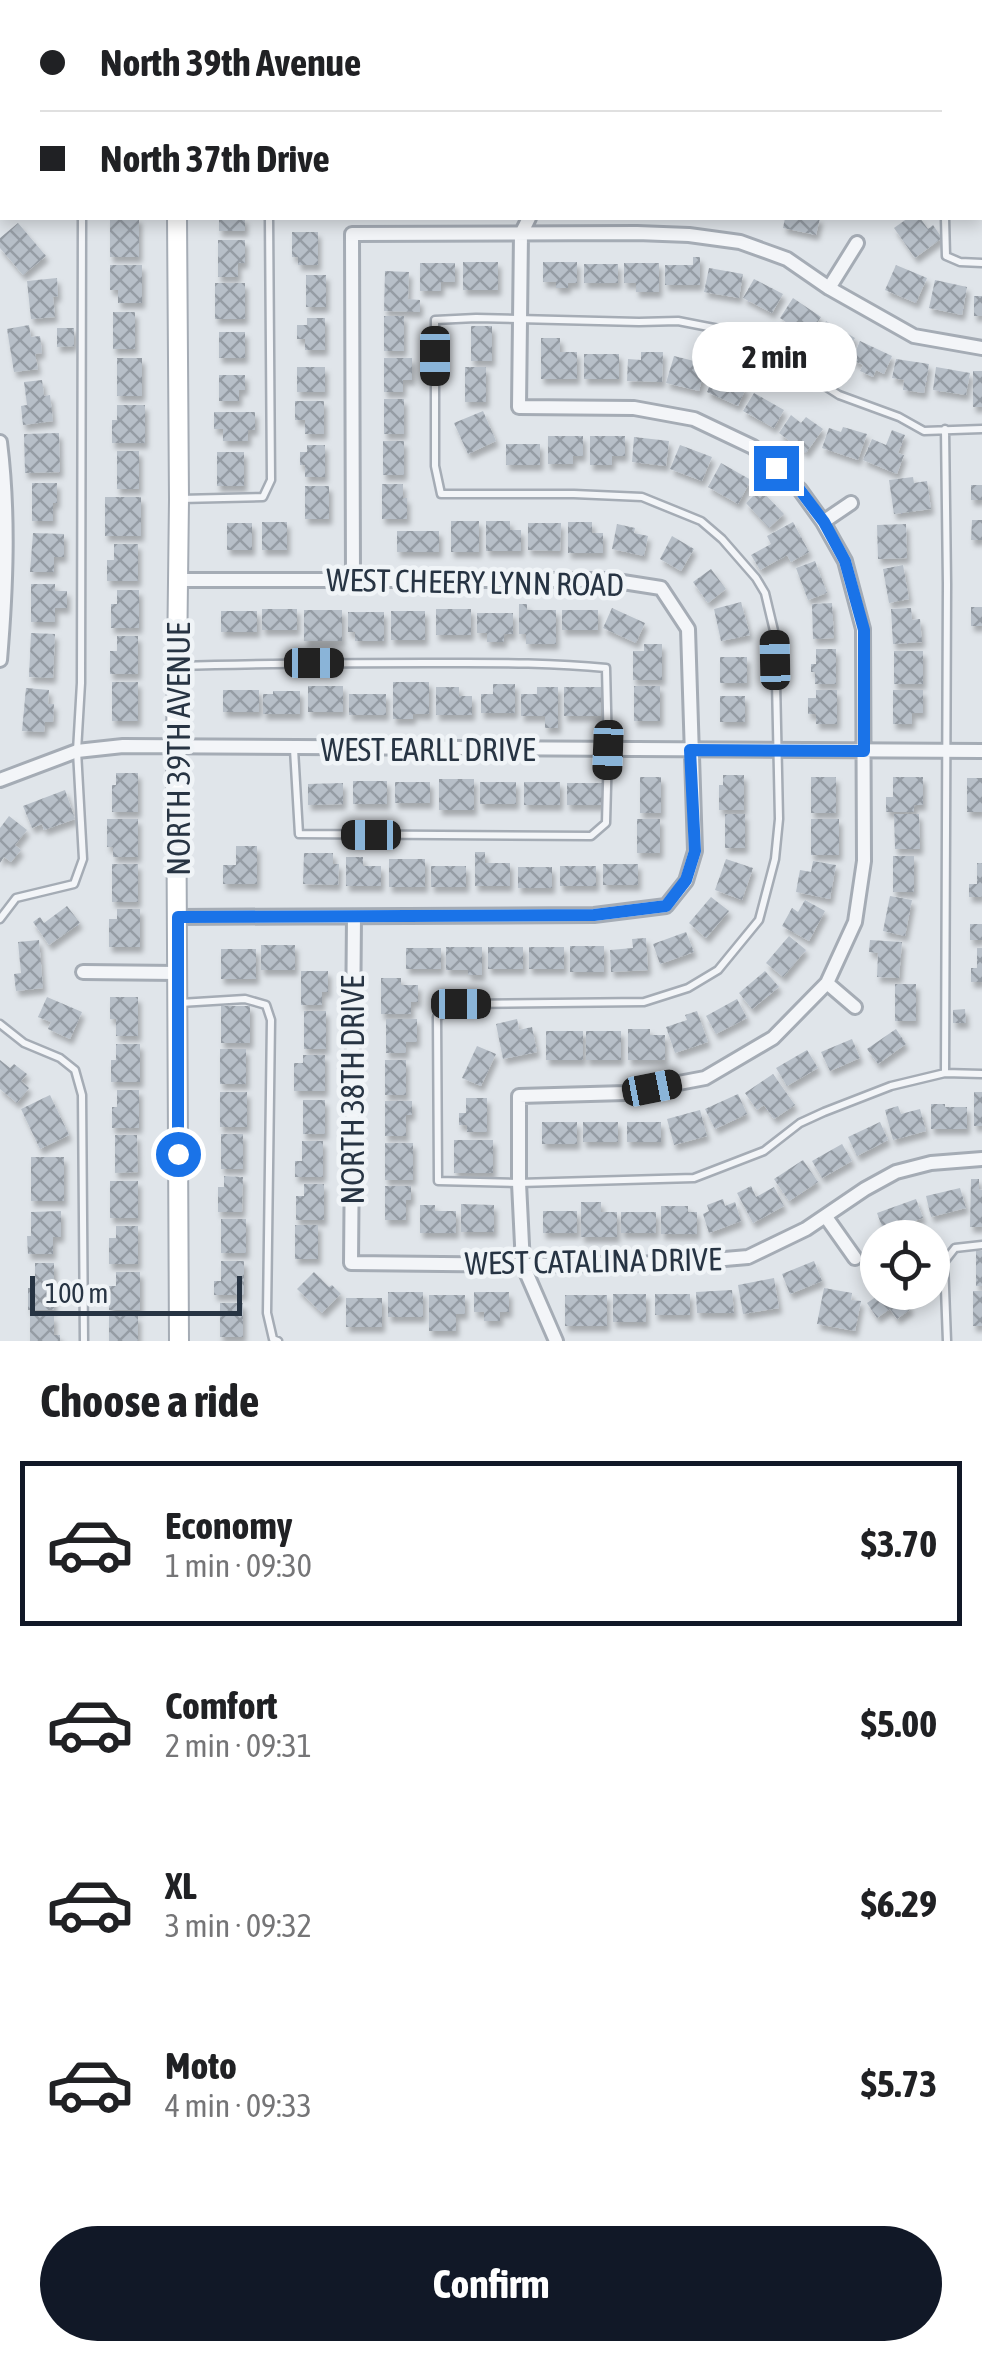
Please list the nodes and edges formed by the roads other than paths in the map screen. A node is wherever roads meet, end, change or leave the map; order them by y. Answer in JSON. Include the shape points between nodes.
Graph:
{"nodes":[{"id":1,"x":82,"y":220,"type":"edge"},
{"id":2,"x":177,"y":220,"type":"edge"},
{"id":3,"x":269,"y":220,"type":"edge"},
{"id":4,"x":527,"y":220,"type":"edge"},
{"id":5,"x":945,"y":220,"type":"edge"},
{"id":6,"x":521,"y":234,"type":"junction"},
{"id":7,"x":857,"y":243,"type":"dead end"},
{"id":8,"x":982,"y":263,"type":"edge"},
{"id":9,"x":828,"y":288,"type":"junction"},
{"id":10,"x":518,"y":319,"type":"junction"},
{"id":11,"x":982,"y":348,"type":"edge"},
{"id":12,"x":944,"y":429,"type":"junction"},
{"id":13,"x":982,"y":429,"type":"edge"},
{"id":14,"x":0,"y":442,"type":"edge"},
{"id":15,"x":179,"y":499,"type":"junction"},
{"id":16,"x":851,"y":503,"type":"dead end"},
{"id":17,"x":824,"y":522,"type":"junction"},
{"id":18,"x":353,"y":579,"type":"junction"},
{"id":19,"x":178,"y":580,"type":"junction"},
{"id":20,"x":0,"y":660,"type":"edge"},
{"id":21,"x":178,"y":666,"type":"junction"},
{"id":22,"x":176,"y":747,"type":"junction"},
{"id":23,"x":294,"y":748,"type":"junction"},
{"id":24,"x":77,"y":750,"type":"junction"},
{"id":25,"x":608,"y":750,"type":"junction"},
{"id":26,"x":690,"y":750,"type":"junction"},
{"id":27,"x":778,"y":750,"type":"junction"},
{"id":28,"x":864,"y":751,"type":"junction"},
{"id":29,"x":946,"y":751,"type":"junction"},
{"id":30,"x":982,"y":751,"type":"edge"},
{"id":31,"x":0,"y":780,"type":"edge"},
{"id":32,"x":178,"y":917,"type":"junction"},
{"id":33,"x":354,"y":917,"type":"junction"},
{"id":34,"x":0,"y":920,"type":"edge"},
{"id":35,"x":83,"y":972,"type":"dead end"},
{"id":36,"x":178,"y":973,"type":"junction"},
{"id":37,"x":827,"y":983,"type":"junction"},
{"id":38,"x":178,"y":1004,"type":"junction"},
{"id":39,"x":855,"y":1008,"type":"dead end"},
{"id":40,"x":0,"y":1024,"type":"edge"},
{"id":41,"x":944,"y":1073,"type":"junction"},
{"id":42,"x":982,"y":1074,"type":"edge"},
{"id":43,"x":982,"y":1159,"type":"edge"},
{"id":44,"x":519,"y":1183,"type":"junction"},
{"id":45,"x":826,"y":1217,"type":"junction"},
{"id":46,"x":982,"y":1244,"type":"edge"},
{"id":47,"x":855,"y":1258,"type":"dead end"},
{"id":48,"x":351,"y":1263,"type":"joint"},
{"id":49,"x":523,"y":1265,"type":"junction"},
{"id":50,"x":84,"y":1341,"type":"edge"},
{"id":51,"x":179,"y":1341,"type":"edge"},
{"id":52,"x":278,"y":1341,"type":"edge"},
{"id":53,"x":556,"y":1341,"type":"edge"},
{"id":54,"x":947,"y":1341,"type":"edge"}],
"edges":[{"from":1,"to":24,"type":"lane"},
{"from":2,"to":15,"type":"street","name":"NORTH 39TH AVENUE"},
{"from":3,"to":15,"type":"lane","via":[[271,480],[263,496]]},
{"from":4,"to":6,"type":"street"},
{"from":5,"to":8,"type":"lane","via":[[946,256]]},
{"from":6,"to":9,"type":"street","via":[[689,234],[740,242],[787,260]]},
{"from":6,"to":10,"type":"street"},
{"from":6,"to":18,"type":"street","via":[[352,234]]},
{"from":7,"to":9,"type":"street"},
{"from":9,"to":11,"type":"street","via":[[914,336]]},
{"from":10,"to":12,"type":"lane","via":[[678,320],[719,329],[763,346],[840,395],[924,430]]},
{"from":10,"to":17,"type":"street","via":[[519,407],[634,408],[694,419],[752,447]]},
{"from":10,"to":27,"type":"lane","via":[[435,320],[435,466],[441,494],[642,496],[722,538],[765,594],[774,634]]},
{"from":12,"to":13,"type":"lane"},
{"from":12,"to":29,"type":"lane"},
{"from":14,"to":20,"type":"street","via":[[6,592]]},
{"from":15,"to":19,"type":"street","name":"NORTH 39TH AVENUE"},
{"from":16,"to":17,"type":"street"},
{"from":17,"to":28,"type":"street","via":[[845,561],[864,630]]},
{"from":18,"to":19,"type":"street","name":"WEST CHEERY LYNN ROAD"},
{"from":18,"to":26,"type":"street","name":"WEST CHEERY LYNN ROAD","via":[[610,580],[660,588],[688,629]]},
{"from":19,"to":21,"type":"street","name":"NORTH 39TH AVENUE"},
{"from":21,"to":22,"type":"street","name":"NORTH 39TH AVENUE"},
{"from":21,"to":25,"type":"lane","via":[[606,668]]},
{"from":22,"to":23,"type":"street","name":"WEST EARLL DRIVE"},
{"from":22,"to":24,"type":"street","name":"WEST EARLL DRIVE"},
{"from":22,"to":32,"type":"street","name":"NORTH 39TH AVENUE"},
{"from":23,"to":25,"type":"street","name":"WEST EARLL DRIVE"},
{"from":23,"to":25,"type":"lane","via":[[298,834],[423,836],[591,836],[606,823]]},
{"from":24,"to":31,"type":"street","name":"WEST EARLL DRIVE"},
{"from":24,"to":34,"type":"lane","via":[[82,859],[74,884],[16,898]]},
{"from":25,"to":26,"type":"street","name":"WEST EARLL DRIVE"},
{"from":26,"to":27,"type":"street","name":"WEST EARLL DRIVE"},
{"from":26,"to":33,"type":"street","via":[[695,851],[686,880],[666,906],[594,915]]},
{"from":27,"to":28,"type":"street","name":"WEST EARLL DRIVE"},
{"from":27,"to":44,"type":"lane","via":[[779,819],[759,920],[718,970],[644,1002],[461,1004],[437,1017],[438,1182]]},
{"from":28,"to":29,"type":"street","name":"WEST EARLL DRIVE"},
{"from":28,"to":37,"type":"street","via":[[864,861],[855,922]]},
{"from":29,"to":30,"type":"street","name":"WEST EARLL DRIVE"},
{"from":29,"to":41,"type":"lane"},
{"from":32,"to":33,"type":"street"},
{"from":32,"to":36,"type":"street","name":"NORTH 39TH AVENUE"},
{"from":33,"to":48,"type":"street","name":"NORTH 38TH DRIVE"},
{"from":35,"to":36,"type":"street"},
{"from":36,"to":38,"type":"street","name":"NORTH 39TH AVENUE"},
{"from":37,"to":39,"type":"street"},
{"from":37,"to":44,"type":"street","via":[[773,1038],[705,1078],[626,1093],[519,1096]]},
{"from":38,"to":51,"type":"street","name":"NORTH 39TH AVENUE"},
{"from":38,"to":52,"type":"lane","via":[[245,999],[266,1004],[271,1020],[267,1314]]},
{"from":40,"to":50,"type":"lane","via":[[75,1070],[82,1096]]},
{"from":41,"to":42,"type":"lane"},
{"from":41,"to":44,"type":"lane","via":[[824,1112],[764,1151],[694,1178]]},
{"from":43,"to":45,"type":"street","name":"WEST CATALINA DRIVE","via":[[896,1172]]},
{"from":44,"to":49,"type":"street"},
{"from":45,"to":47,"type":"street"},
{"from":45,"to":49,"type":"street","name":"WEST CATALINA DRIVE","via":[[748,1257]]},
{"from":46,"to":54,"type":"lane","via":[[956,1248],[944,1262]]},
{"from":48,"to":49,"type":"street","name":"WEST CATALINA DRIVE"},
{"from":49,"to":53,"type":"street"}]}
